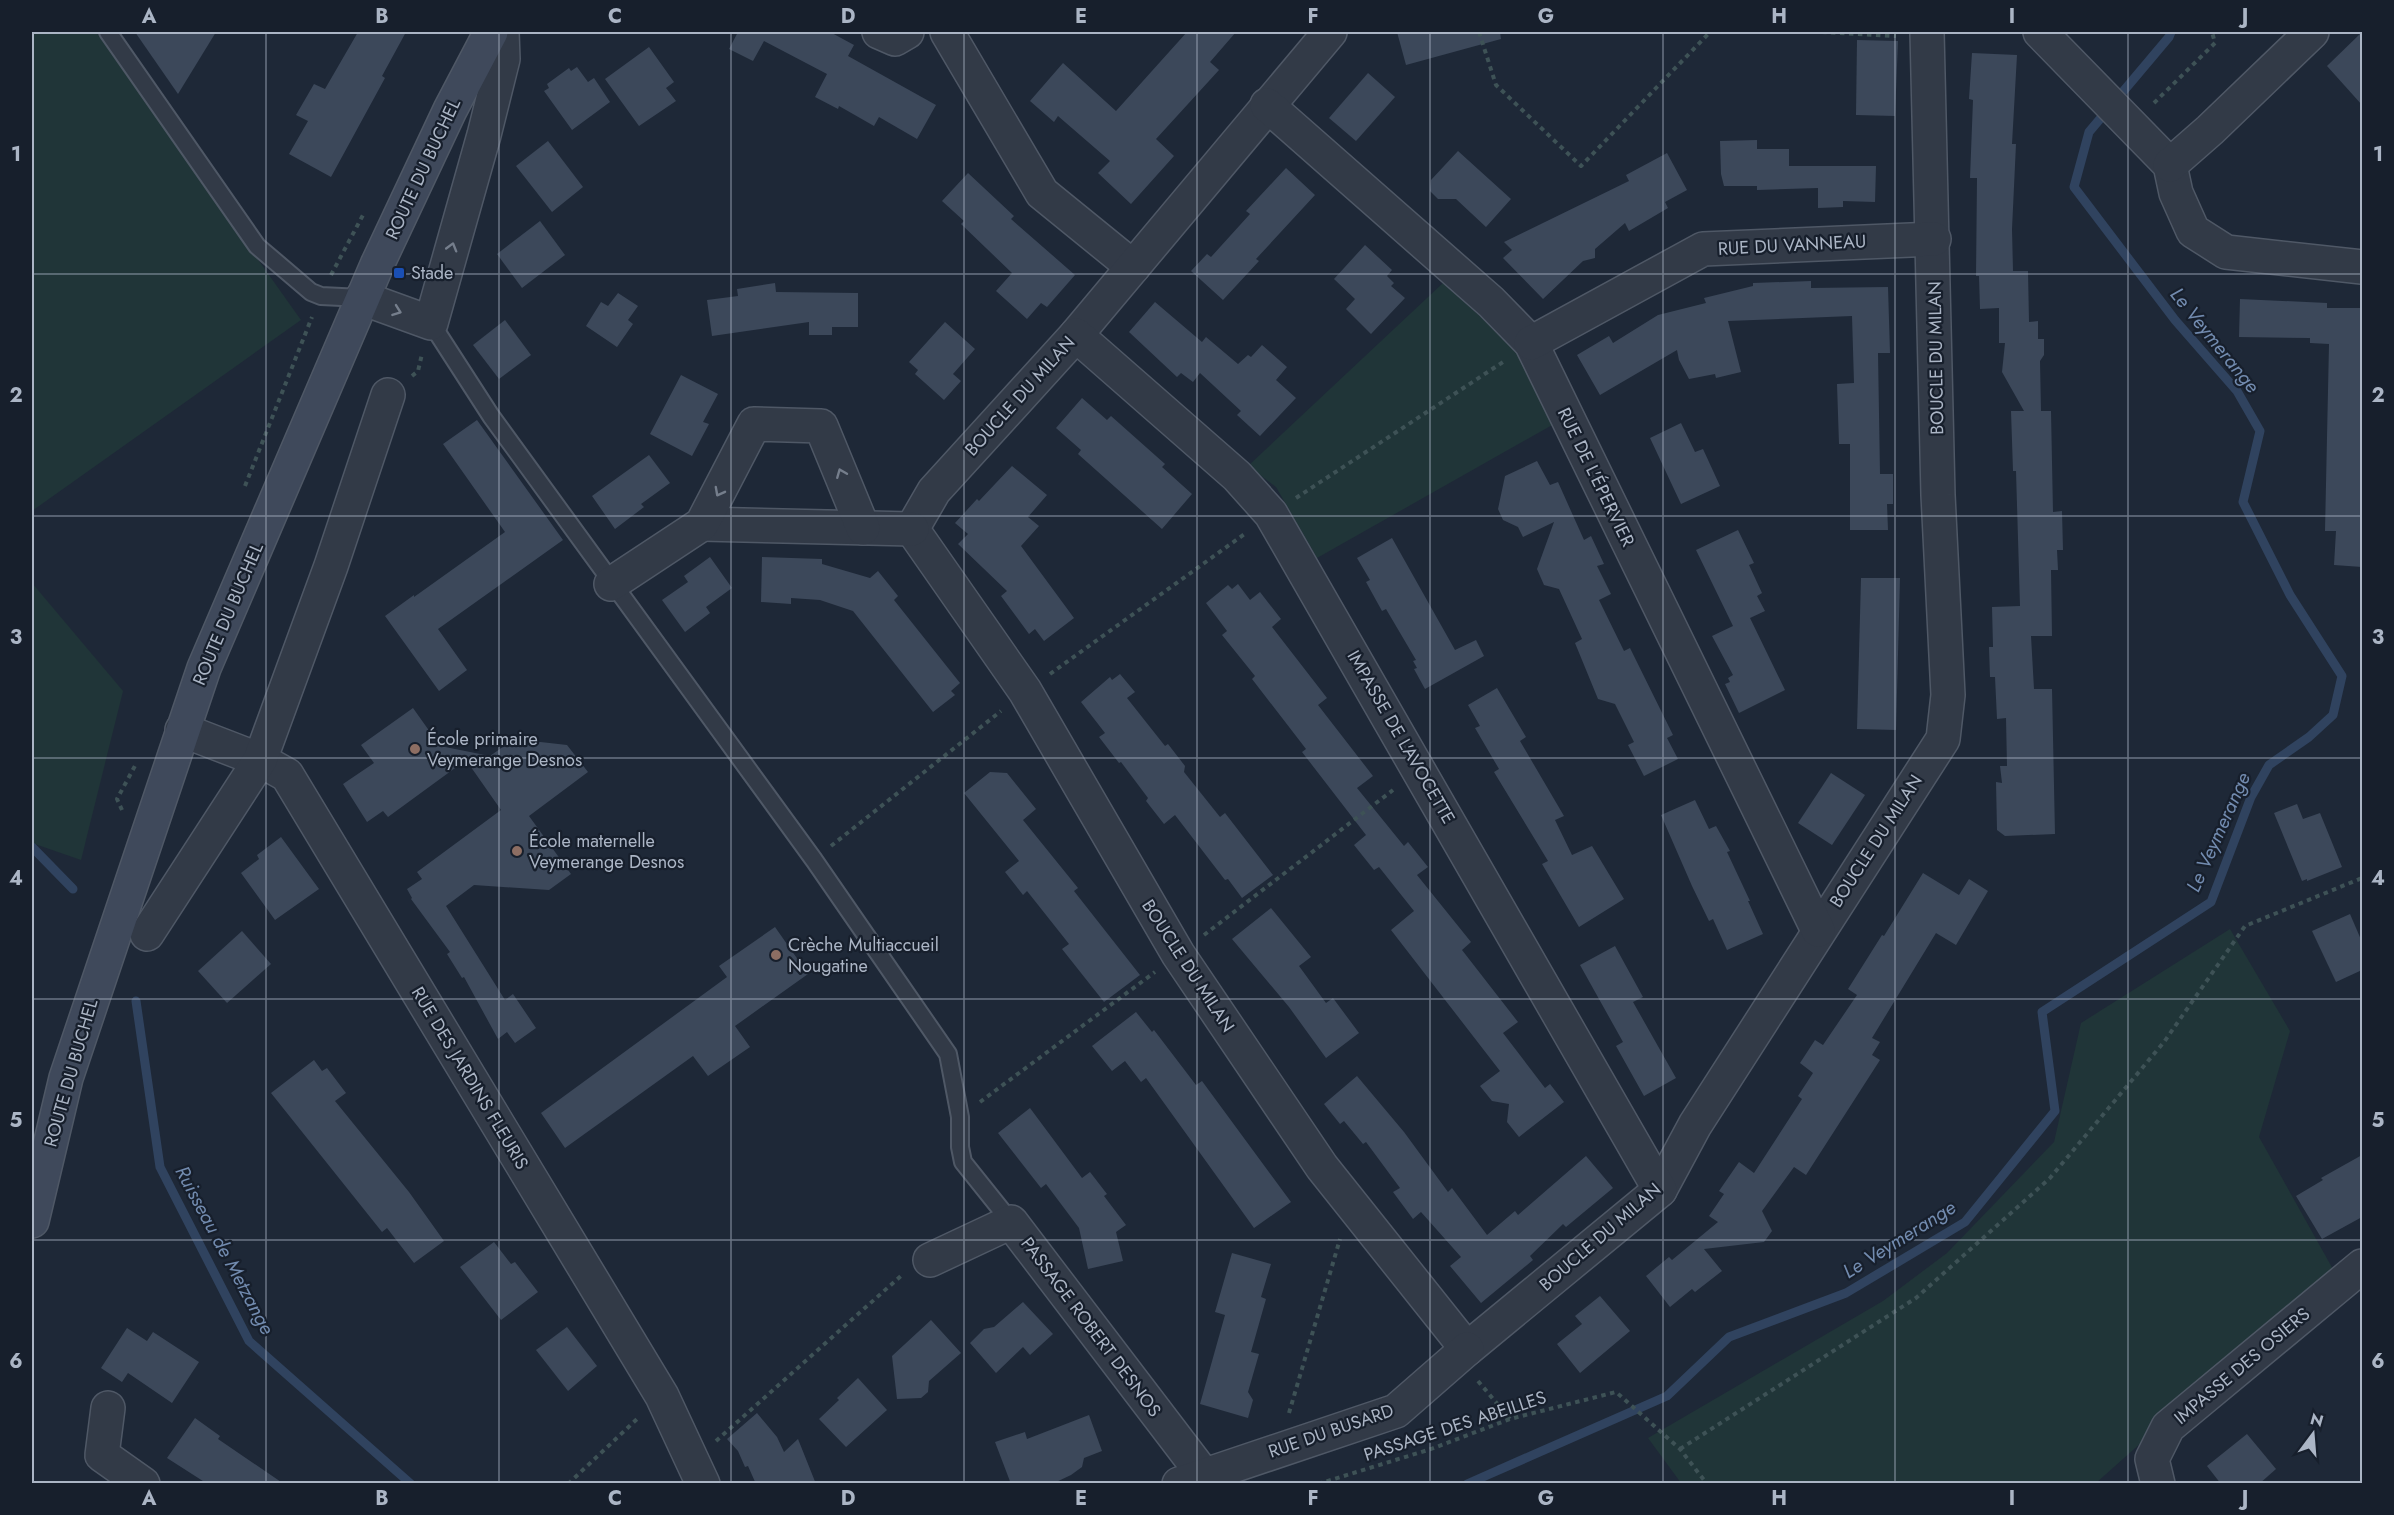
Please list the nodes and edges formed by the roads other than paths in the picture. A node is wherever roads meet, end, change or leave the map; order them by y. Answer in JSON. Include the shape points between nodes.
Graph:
{"nodes":[{"id":1,"x":108,"y":32,"type":"edge"},
{"id":2,"x":491,"y":32,"type":"edge"},
{"id":3,"x":502,"y":32,"type":"edge"},
{"id":4,"x":879,"y":32,"type":"edge"},
{"id":5,"x":907,"y":32,"type":"edge"},
{"id":6,"x":947,"y":32,"type":"edge"},
{"id":7,"x":1330,"y":32,"type":"edge"},
{"id":8,"x":2040,"y":32,"type":"edge"},
{"id":9,"x":2312,"y":32,"type":"edge"},
{"id":10,"x":1927,"y":35,"type":"edge"},
{"id":11,"x":1267,"y":105,"type":"junction"},
{"id":12,"x":2170,"y":165,"type":"junction"},
{"id":13,"x":1934,"y":239,"type":"junction"},
{"id":14,"x":1133,"y":267,"type":"junction"},
{"id":15,"x":2362,"y":267,"type":"edge"},
{"id":16,"x":362,"y":298,"type":"junction"},
{"id":17,"x":431,"y":323,"type":"junction"},
{"id":18,"x":1076,"y":335,"type":"junction"},
{"id":19,"x":1531,"y":344,"type":"junction"},
{"id":20,"x":388,"y":395,"type":"road end"},
{"id":21,"x":702,"y":524,"type":"junction"},
{"id":22,"x":863,"y":528,"type":"junction"},
{"id":23,"x":912,"y":528,"type":"junction"},
{"id":24,"x":611,"y":584,"type":"junction"},
{"id":25,"x":182,"y":729,"type":"junction"},
{"id":26,"x":260,"y":759,"type":"junction"},
{"id":27,"x":1818,"y":930,"type":"junction"},
{"id":28,"x":147,"y":934,"type":"dead end"},
{"id":29,"x":1660,"y":1190,"type":"junction"},
{"id":30,"x":32,"y":1221,"type":"edge"},
{"id":31,"x":1011,"y":1222,"type":"junction"},
{"id":32,"x":930,"y":1260,"type":"road end"},
{"id":33,"x":2362,"y":1266,"type":"edge"},
{"id":34,"x":1462,"y":1352,"type":"junction"},
{"id":35,"x":108,"y":1408,"type":"dead end"},
{"id":36,"x":698,"y":1472,"type":"edge"},
{"id":37,"x":1191,"y":1479,"type":"edge"},
{"id":38,"x":143,"y":1484,"type":"edge"},
{"id":39,"x":2158,"y":1484,"type":"edge"}],
"edges":[{"from":1,"to":16,"type":"lane","via":[[257,246],[311,292]]},
{"from":2,"to":16,"type":"main road","name":"ROUTE DU BUCHEL"},
{"from":17,"to":3,"type":"street","name":"ROUTE DU BUCHEL","one_way":true,"via":[[484,135],[502,59]]},
{"from":4,"to":5,"type":"street","via":[[895,39]]},
{"from":6,"to":14,"type":"street","via":[[1042,193]]},
{"from":7,"to":11,"type":"street","name":"BOUCLE DU MILAN"},
{"from":8,"to":12,"type":"street"},
{"from":9,"to":12,"type":"street"},
{"from":10,"to":13,"type":"street","name":"BOUCLE DU MILAN"},
{"from":11,"to":14,"type":"street","name":"BOUCLE DU MILAN"},
{"from":11,"to":19,"type":"street","name":"RUE DE L'ÉPERVIER","via":[[1491,302]]},
{"from":12,"to":15,"type":"street","via":[[2176,193],[2193,231],[2226,252]]},
{"from":13,"to":19,"type":"street","name":"RUE DU VANNEAU","via":[[1703,249]]},
{"from":13,"to":27,"type":"street","name":"BOUCLE DU MILAN","via":[[1938,495],[1948,695],[1943,739]]},
{"from":14,"to":18,"type":"street","name":"BOUCLE DU MILAN"},
{"from":16,"to":17,"type":"street","one_way":true},
{"from":16,"to":25,"type":"main road","name":"ROUTE DU BUCHEL","via":[[204,668]]},
{"from":17,"to":24,"type":"lane","via":[[491,416]]},
{"from":18,"to":23,"type":"street","name":"BOUCLE DU MILAN","via":[[934,491]]},
{"from":18,"to":29,"type":"street","name":"IMPASSE DE L'AVOCETTE","via":[[1237,476],[1271,514]]},
{"from":19,"to":27,"type":"street","name":"RUE DE L'ÉPERVIER"},
{"from":20,"to":26,"type":"street"},
{"from":21,"to":22,"type":"street"},
{"from":22,"to":21,"type":"street","one_way":true,"via":[[822,426],[754,424]]},
{"from":21,"to":24,"type":"street"},
{"from":22,"to":23,"type":"street"},
{"from":23,"to":34,"type":"street","name":"BOUCLE DU MILAN","via":[[1025,692],[1178,954],[1322,1167]]},
{"from":24,"to":31,"type":"lane","via":[[814,860],[948,1054],[960,1117],[963,1162]]},
{"from":25,"to":26,"type":"street","name":"RUE DES JARDINS FLEURIS"},
{"from":25,"to":30,"type":"main road","name":"ROUTE DU BUCHEL","via":[[66,1078]]},
{"from":26,"to":28,"type":"street"},
{"from":26,"to":36,"type":"street","name":"RUE DES JARDINS FLEURIS","via":[[287,775],[662,1396]]},
{"from":27,"to":29,"type":"street","name":"BOUCLE DU MILAN","via":[[1695,1125]]},
{"from":29,"to":34,"type":"street","name":"BOUCLE DU MILAN"},
{"from":31,"to":32,"type":"street","name":"PASSAGE ROBERT DESNOS"},
{"from":31,"to":37,"type":"street","name":"PASSAGE ROBERT DESNOS"},
{"from":33,"to":39,"type":"street","name":"IMPASSE DES OSIERS","via":[[2168,1427],[2152,1459]]},
{"from":34,"to":37,"type":"street","name":"RUE DU BUSARD","via":[[1396,1411]]},
{"from":35,"to":38,"type":"street","via":[[102,1455]]}]}
